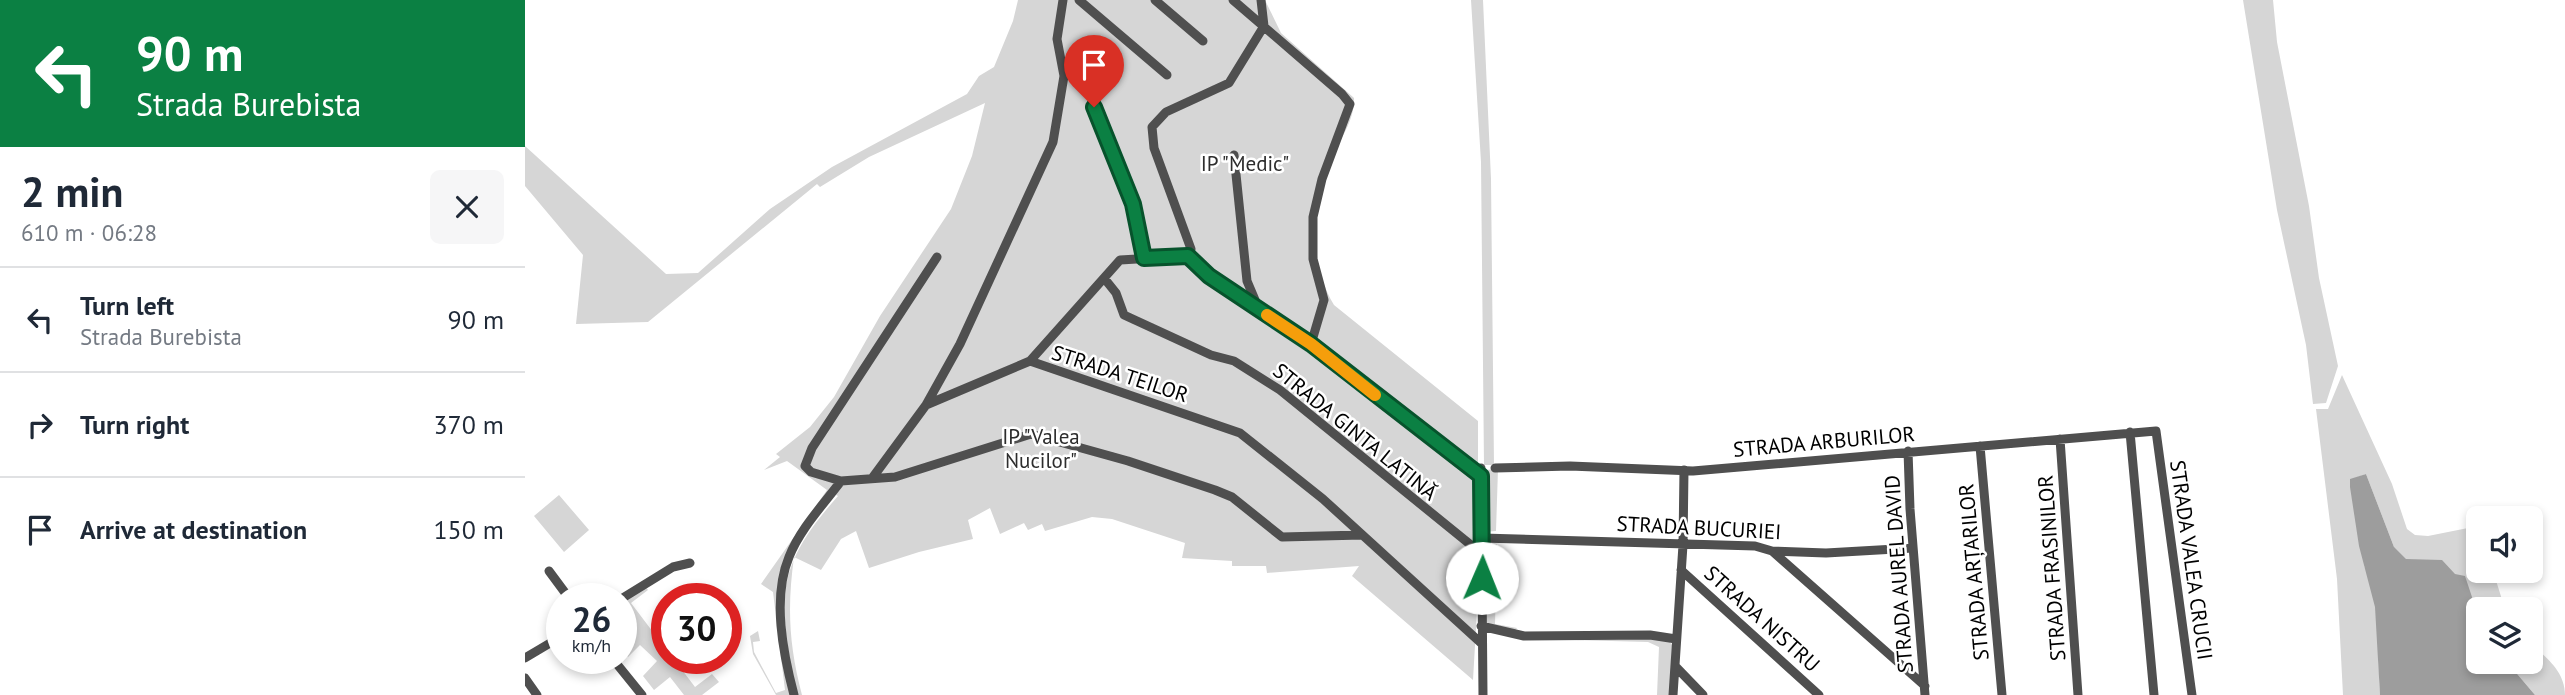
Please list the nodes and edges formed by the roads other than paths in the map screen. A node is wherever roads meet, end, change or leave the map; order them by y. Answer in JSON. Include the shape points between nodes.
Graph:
{"nodes":[{"id":1,"x":1063,"y":0,"type":"edge"},
{"id":2,"x":1079,"y":0,"type":"edge"},
{"id":3,"x":1155,"y":0,"type":"edge"},
{"id":4,"x":1233,"y":0,"type":"edge"},
{"id":5,"x":1261,"y":0,"type":"edge"},
{"id":6,"x":1264,"y":26,"type":"junction"},
{"id":7,"x":1203,"y":41,"type":"dead end"},
{"id":8,"x":1167,"y":75,"type":"dead end"},
{"id":9,"x":1094,"y":107,"type":"dead end"},
{"id":10,"x":1234,"y":155,"type":"dead end"},
{"id":11,"x":1188,"y":256,"type":"junction"},
{"id":12,"x":937,"y":257,"type":"dead end"},
{"id":13,"x":1144,"y":258,"type":"junction"},
{"id":14,"x":1104,"y":278,"type":"junction"},
{"id":15,"x":1249,"y":290,"type":"junction"},
{"id":16,"x":1240,"y":298,"type":"junction"},
{"id":17,"x":1261,"y":311,"type":"junction"},
{"id":18,"x":1311,"y":344,"type":"junction"},
{"id":19,"x":1030,"y":361,"type":"junction"},
{"id":20,"x":926,"y":405,"type":"junction"},
{"id":21,"x":2155,"y":431,"type":"joint"},
{"id":22,"x":2130,"y":432,"type":"junction"},
{"id":23,"x":2060,"y":439,"type":"junction"},
{"id":24,"x":1980,"y":446,"type":"junction"},
{"id":25,"x":1908,"y":451,"type":"junction"},
{"id":26,"x":1495,"y":468,"type":"dead end"},
{"id":27,"x":1684,"y":470,"type":"junction"},
{"id":28,"x":873,"y":477,"type":"junction"},
{"id":29,"x":841,"y":481,"type":"junction"},
{"id":30,"x":1362,"y":535,"type":"junction"},
{"id":31,"x":1482,"y":538,"type":"junction"},
{"id":32,"x":1683,"y":545,"type":"junction"},
{"id":33,"x":1913,"y":548,"type":"junction"},
{"id":34,"x":1772,"y":551,"type":"junction"},
{"id":35,"x":1482,"y":554,"type":"junction"},
{"id":36,"x":690,"y":563,"type":"dead end"},
{"id":37,"x":1681,"y":569,"type":"junction"},
{"id":38,"x":549,"y":572,"type":"dead end"},
{"id":39,"x":557,"y":583,"type":"edge"},
{"id":40,"x":637,"y":589,"type":"edge"},
{"id":41,"x":1481,"y":626,"type":"junction"},
{"id":42,"x":1676,"y":639,"type":"junction"},
{"id":43,"x":1481,"y":643,"type":"junction"},
{"id":44,"x":546,"y":646,"type":"edge"},
{"id":45,"x":525,"y":658,"type":"edge"},
{"id":46,"x":1675,"y":666,"type":"junction"},
{"id":47,"x":625,"y":674,"type":"edge"},
{"id":48,"x":525,"y":678,"type":"edge"},
{"id":49,"x":1925,"y":691,"type":"edge"},
{"id":50,"x":537,"y":695,"type":"edge"},
{"id":51,"x":642,"y":695,"type":"edge"},
{"id":52,"x":794,"y":695,"type":"edge"},
{"id":53,"x":1483,"y":695,"type":"edge"},
{"id":54,"x":1673,"y":695,"type":"edge"},
{"id":55,"x":1703,"y":695,"type":"edge"},
{"id":56,"x":1819,"y":695,"type":"edge"},
{"id":57,"x":2002,"y":695,"type":"edge"},
{"id":58,"x":2078,"y":695,"type":"edge"},
{"id":59,"x":2154,"y":695,"type":"edge"},
{"id":60,"x":2192,"y":695,"type":"edge"}],
"edges":[{"from":1,"to":20,"type":"street","via":[[1057,39],[1064,76],[1053,142],[960,344]]},
{"from":2,"to":8,"type":"street"},
{"from":3,"to":7,"type":"street"},
{"from":4,"to":6,"type":"street"},
{"from":5,"to":6,"type":"street"},
{"from":6,"to":11,"type":"street","via":[[1229,83],[1166,111],[1152,127],[1154,148],[1191,249]]},
{"from":6,"to":18,"type":"street","via":[[1350,104],[1313,217],[1313,259],[1324,300]]},
{"from":9,"to":13,"type":"street","via":[[1133,204]]},
{"from":10,"to":15,"type":"street"},
{"from":11,"to":13,"type":"street"},
{"from":11,"to":16,"type":"street"},
{"from":12,"to":29,"type":"street","via":[[806,458],[805,466],[811,472]]},
{"from":13,"to":14,"type":"street","via":[[1121,260]]},
{"from":14,"to":19,"type":"street"},
{"from":14,"to":35,"type":"street","name":"STRADA GINTA LATINĂ","via":[[1124,314],[1211,355],[1234,361],[1280,390]]},
{"from":15,"to":16,"type":"street"},
{"from":15,"to":17,"type":"street"},
{"from":16,"to":17,"type":"street"},
{"from":17,"to":18,"type":"street"},
{"from":18,"to":31,"type":"street","via":[[1481,472]]},
{"from":19,"to":20,"type":"street","name":"STRADA TEILOR"},
{"from":19,"to":30,"type":"street","name":"STRADA TEILOR","via":[[1233,429]]},
{"from":20,"to":28,"type":"street"},
{"from":21,"to":22,"type":"street","name":"STRADA ARBURILOR"},
{"from":21,"to":60,"type":"street","name":"STRADA VALEA CRUCII"},
{"from":22,"to":23,"type":"street","name":"STRADA ARBURILOR"},
{"from":22,"to":59,"type":"street"},
{"from":23,"to":24,"type":"street","name":"STRADA ARBURILOR"},
{"from":23,"to":58,"type":"street","name":"STRADA FRASINILOR"},
{"from":24,"to":25,"type":"street","name":"STRADA ARBURILOR"},
{"from":24,"to":57,"type":"street","name":"STRADA ARȚARILOR"},
{"from":25,"to":27,"type":"street","name":"STRADA ARBURILOR"},
{"from":25,"to":33,"type":"street","name":"STRADA AUREL DAVID"},
{"from":26,"to":27,"type":"street","name":"STRADA ARBURILOR"},
{"from":27,"to":32,"type":"street"},
{"from":28,"to":29,"type":"street"},
{"from":28,"to":30,"type":"street","via":[[919,471],[1014,437],[1038,435],[1215,490],[1282,537]]},
{"from":29,"to":52,"type":"street","via":[[806,527],[785,569],[781,617]]},
{"from":30,"to":43,"type":"street","name":"STRADA TEILOR"},
{"from":31,"to":32,"type":"street","name":"STRADA BUCURIEI"},
{"from":31,"to":35,"type":"street"},
{"from":32,"to":34,"type":"street","name":"STRADA BUCURIEI","via":[[1755,546]]},
{"from":32,"to":37,"type":"street"},
{"from":33,"to":34,"type":"street","name":"STRADA BUCURIEI"},
{"from":33,"to":49,"type":"street","name":"STRADA AUREL DAVID"},
{"from":34,"to":49,"type":"street"},
{"from":35,"to":41,"type":"street"},
{"from":36,"to":40,"type":"street","via":[[673,567]]},
{"from":37,"to":42,"type":"street"},
{"from":37,"to":56,"type":"street","name":"STRADA NISTRU"},
{"from":38,"to":39,"type":"street"},
{"from":41,"to":42,"type":"street","via":[[1524,636]]},
{"from":41,"to":43,"type":"street"},
{"from":42,"to":46,"type":"street"},
{"from":43,"to":53,"type":"street"},
{"from":44,"to":45,"type":"street"},
{"from":46,"to":54,"type":"street"},
{"from":46,"to":55,"type":"street"},
{"from":47,"to":51,"type":"street"},
{"from":48,"to":50,"type":"street"}]}
